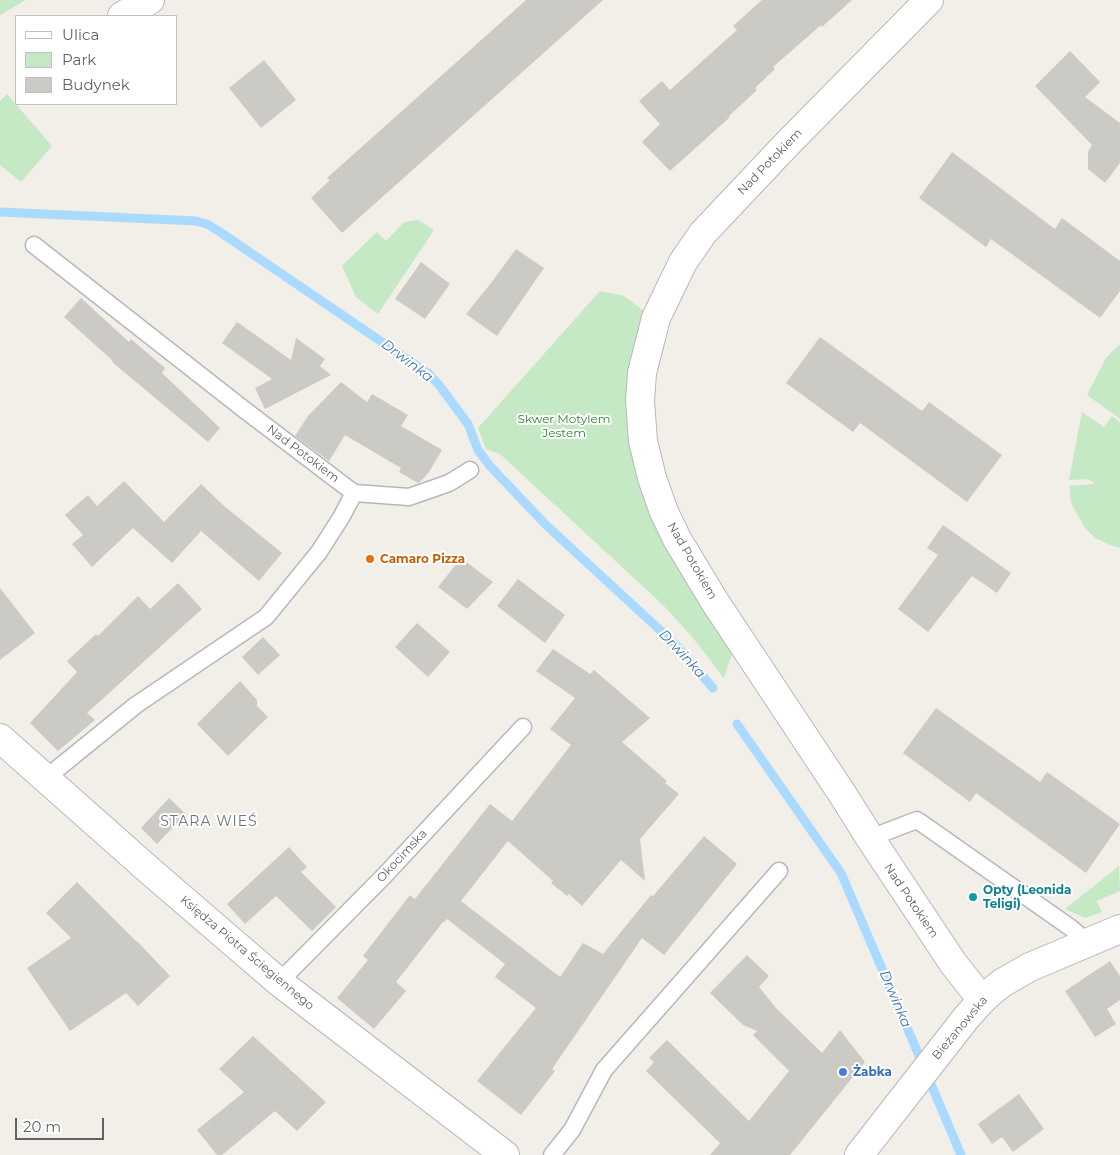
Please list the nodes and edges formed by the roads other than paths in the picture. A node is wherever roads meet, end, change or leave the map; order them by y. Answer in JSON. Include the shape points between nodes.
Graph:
{"nodes":[{"id":1,"x":150,"y":0,"type":"edge"},
{"id":2,"x":929,"y":0,"type":"edge"},
{"id":3,"x":124,"y":15,"type":"edge"},
{"id":4,"x":34,"y":245,"type":"dead end"},
{"id":5,"x":470,"y":470,"type":"dead end"},
{"id":6,"x":354,"y":493,"type":"junction"},
{"id":7,"x":523,"y":727,"type":"dead end"},
{"id":8,"x":0,"y":738,"type":"edge"},
{"id":9,"x":46,"y":778,"type":"junction"},
{"id":10,"x":870,"y":838,"type":"junction"},
{"id":11,"x":779,"y":871,"type":"dead end"},
{"id":12,"x":1120,"y":929,"type":"edge"},
{"id":13,"x":1087,"y":942,"type":"junction"},
{"id":14,"x":279,"y":982,"type":"junction"},
{"id":15,"x":982,"y":1000,"type":"junction"},
{"id":16,"x":505,"y":1155,"type":"edge"},
{"id":17,"x":552,"y":1155,"type":"edge"},
{"id":18,"x":860,"y":1155,"type":"edge"}],
"edges":[{"from":1,"to":3,"type":"street"},
{"from":2,"to":10,"type":"street","name":"Nad Potokiem","via":[[703,233],[683,262],[656,318],[642,373],[640,401],[643,441],[652,478],[677,539]]},
{"from":4,"to":6,"type":"lane","name":"Nad Potokiem"},
{"from":5,"to":6,"type":"lane","via":[[449,483],[409,497]]},
{"from":6,"to":9,"type":"lane","via":[[319,552],[266,617],[136,706]]},
{"from":7,"to":14,"type":"lane","name":"Okocimska","via":[[384,876]]},
{"from":8,"to":9,"type":"street","name":"Księdza Piotra Ściegiennego"},
{"from":9,"to":14,"type":"street","name":"Księdza Piotra Ściegiennego"},
{"from":10,"to":13,"type":"lane","via":[[917,820]]},
{"from":10,"to":15,"type":"street","name":"Nad Potokiem","via":[[953,963]]},
{"from":11,"to":17,"type":"lane","via":[[604,1070],[572,1130]]},
{"from":12,"to":13,"type":"street","name":"Bieżanowska"},
{"from":13,"to":15,"type":"street","name":"Bieżanowska","via":[[1022,971]]},
{"from":14,"to":16,"type":"street","name":"Księdza Piotra Ściegiennego"},
{"from":15,"to":18,"type":"street","name":"Bieżanowska"}]}
